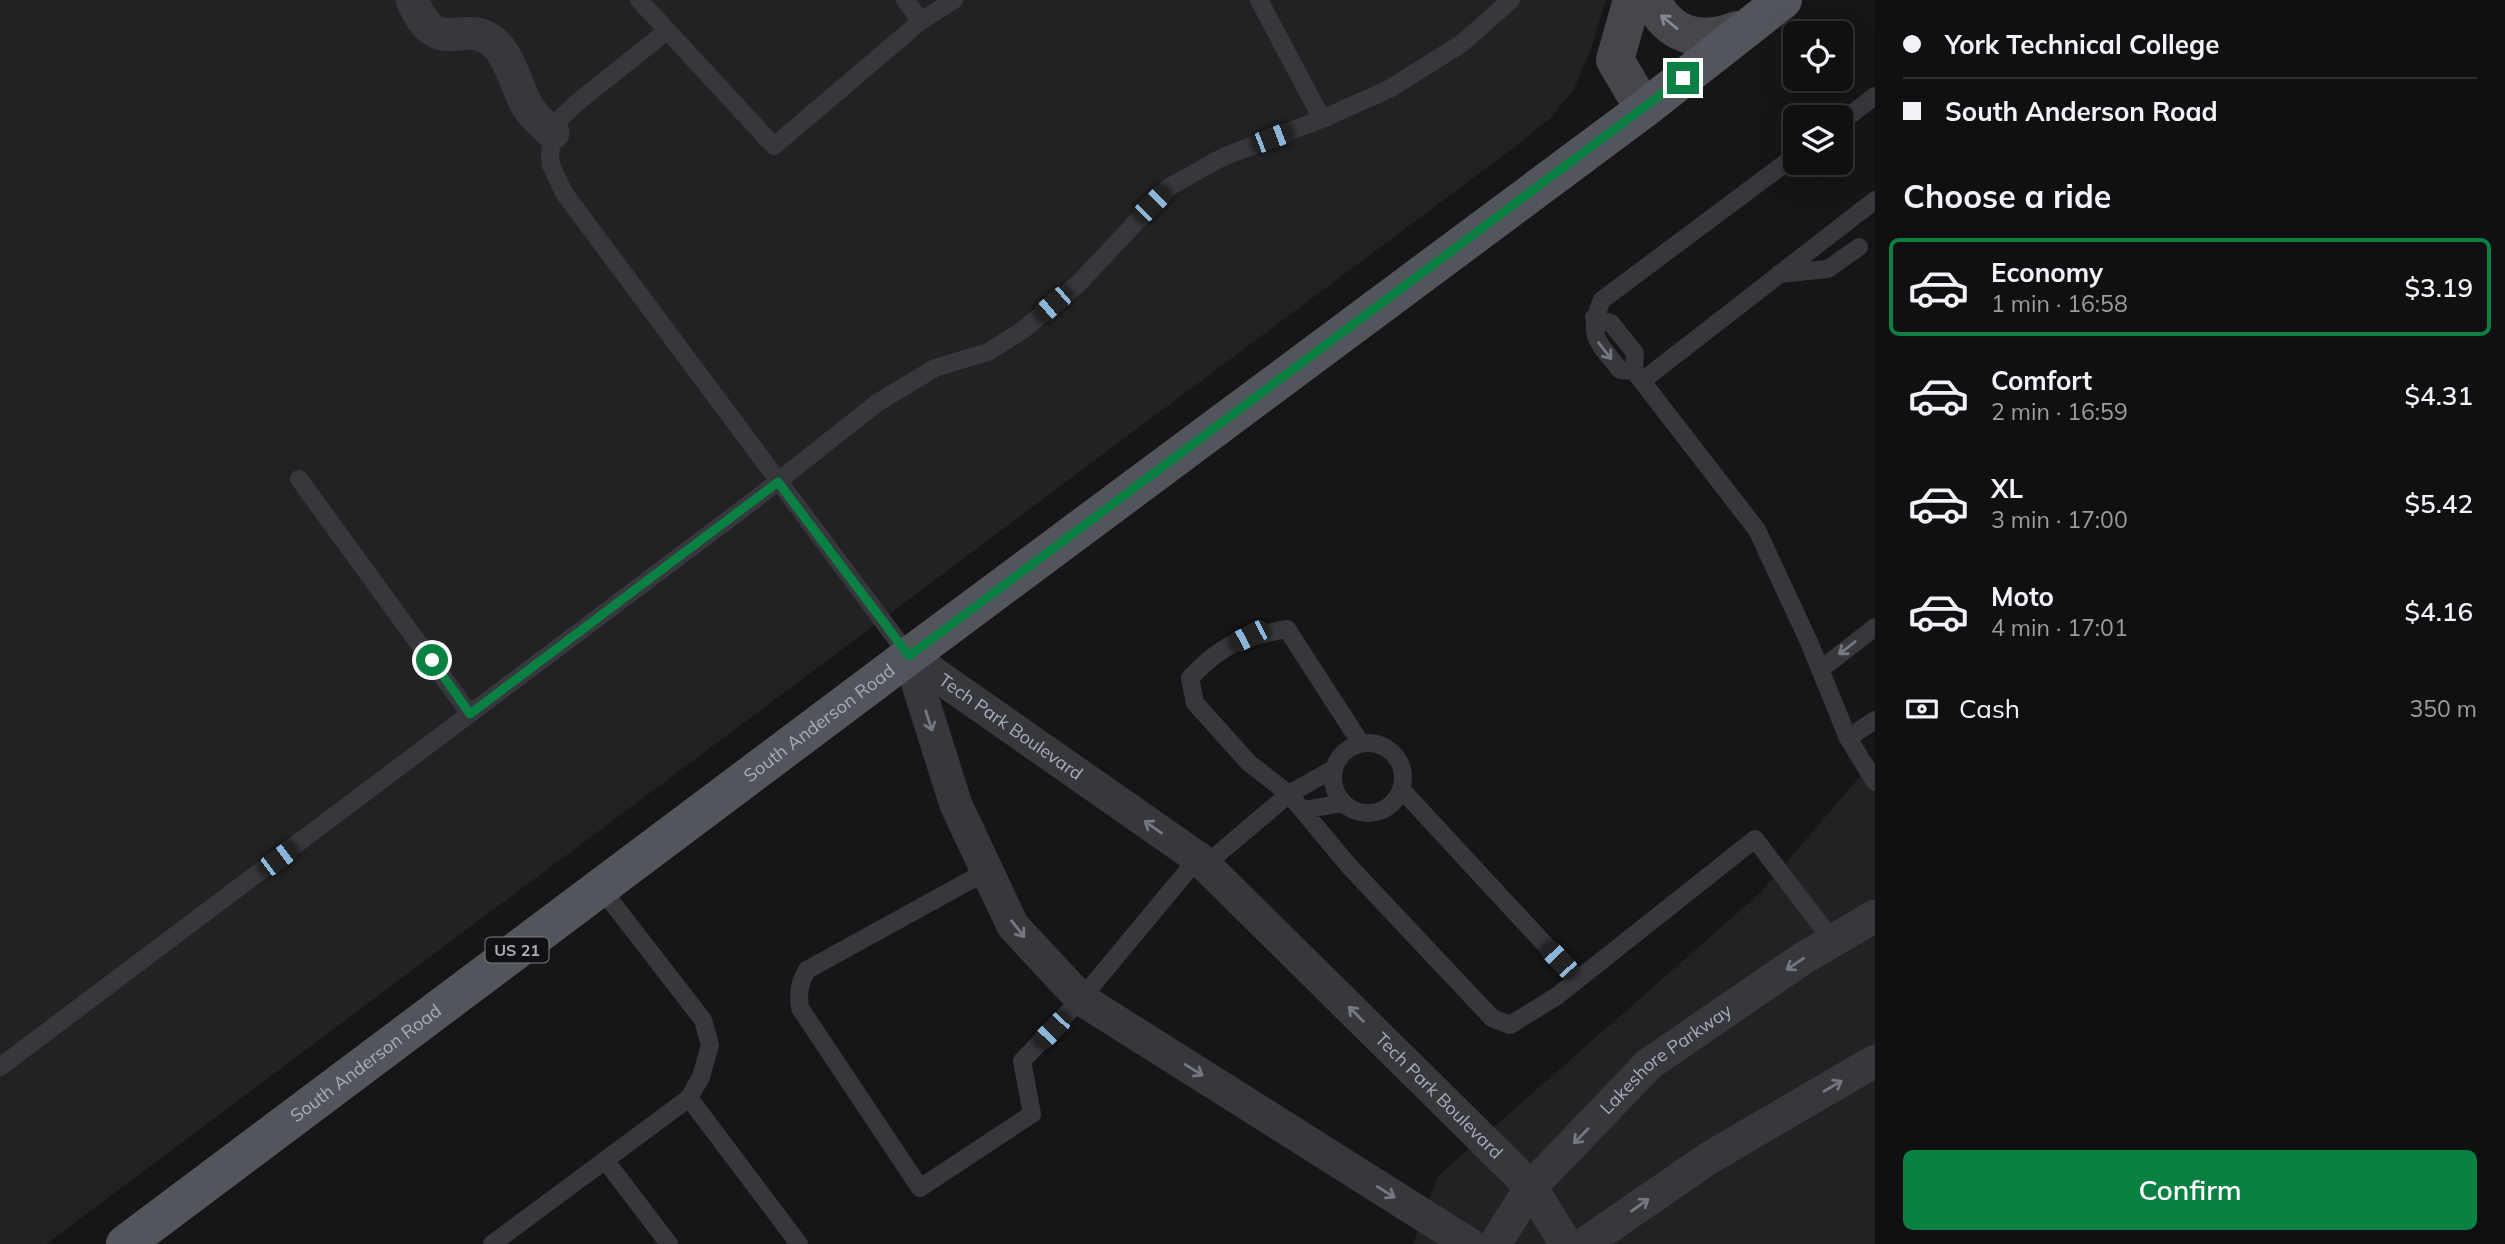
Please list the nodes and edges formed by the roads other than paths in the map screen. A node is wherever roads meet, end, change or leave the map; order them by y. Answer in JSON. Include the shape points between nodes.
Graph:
{"nodes":[{"id":1,"x":412,"y":0,"type":"edge"},
{"id":2,"x":639,"y":0,"type":"edge"},
{"id":3,"x":905,"y":0,"type":"edge"},
{"id":4,"x":954,"y":0,"type":"edge"},
{"id":5,"x":1259,"y":0,"type":"edge"},
{"id":6,"x":1511,"y":0,"type":"edge"},
{"id":7,"x":1632,"y":0,"type":"edge"},
{"id":8,"x":1652,"y":0,"type":"edge"},
{"id":9,"x":1783,"y":0,"type":"edge"},
{"id":10,"x":921,"y":21,"type":"junction"},
{"id":11,"x":667,"y":31,"type":"junction"},
{"id":12,"x":1740,"y":33,"type":"junction"},
{"id":13,"x":1875,"y":96,"type":"edge"},
{"id":14,"x":1644,"y":109,"type":"junction"},
{"id":15,"x":1853,"y":113,"type":"edge"},
{"id":16,"x":1322,"y":119,"type":"junction"},
{"id":17,"x":553,"y":133,"type":"junction"},
{"id":18,"x":1783,"y":166,"type":"edge"},
{"id":19,"x":1875,"y":200,"type":"edge"},
{"id":20,"x":1859,"y":247,"type":"dead end"},
{"id":21,"x":1779,"y":274,"type":"junction"},
{"id":22,"x":1638,"y":376,"type":"junction"},
{"id":23,"x":299,"y":479,"type":"dead end"},
{"id":24,"x":778,"y":482,"type":"junction"},
{"id":25,"x":1875,"y":627,"type":"edge"},
{"id":26,"x":909,"y":656,"type":"junction"},
{"id":27,"x":1820,"y":670,"type":"junction"},
{"id":28,"x":470,"y":714,"type":"junction"},
{"id":29,"x":1875,"y":720,"type":"edge"},
{"id":30,"x":1848,"y":738,"type":"junction"},
{"id":31,"x":1360,"y":742,"type":"junction"},
{"id":32,"x":1333,"y":769,"type":"junction"},
{"id":33,"x":1875,"y":782,"type":"edge"},
{"id":34,"x":1402,"y":789,"type":"junction"},
{"id":35,"x":1289,"y":794,"type":"junction"},
{"id":36,"x":1343,"y":803,"type":"junction"},
{"id":37,"x":1303,"y":810,"type":"junction"},
{"id":38,"x":1202,"y":861,"type":"junction"},
{"id":39,"x":987,"y":871,"type":"junction"},
{"id":40,"x":600,"y":887,"type":"junction"},
{"id":41,"x":1875,"y":916,"type":"edge"},
{"id":42,"x":1833,"y":941,"type":"junction"},
{"id":43,"x":1577,"y":979,"type":"junction"},
{"id":44,"x":1081,"y":999,"type":"junction"},
{"id":45,"x":1875,"y":1061,"type":"edge"},
{"id":46,"x":0,"y":1068,"type":"edge"},
{"id":47,"x":690,"y":1098,"type":"junction"},
{"id":48,"x":605,"y":1160,"type":"junction"},
{"id":49,"x":1531,"y":1187,"type":"junction"},
{"id":50,"x":125,"y":1244,"type":"edge"},
{"id":51,"x":492,"y":1244,"type":"edge"},
{"id":52,"x":669,"y":1244,"type":"edge"},
{"id":53,"x":799,"y":1244,"type":"edge"},
{"id":54,"x":1469,"y":1244,"type":"edge"},
{"id":55,"x":1495,"y":1244,"type":"edge"},
{"id":56,"x":1566,"y":1244,"type":"edge"},
{"id":57,"x":1584,"y":1244,"type":"edge"}],
"edges":[{"from":1,"to":17,"type":"street","via":[[421,19],[435,31],[481,35],[494,42],[531,113]]},
{"from":2,"to":11,"type":"lane"},
{"from":3,"to":10,"type":"lane"},
{"from":4,"to":10,"type":"lane"},
{"from":5,"to":16,"type":"lane"},
{"from":6,"to":16,"type":"lane","via":[[1461,44],[1389,89]]},
{"from":7,"to":14,"type":"street","via":[[1615,60]]},
{"from":12,"to":8,"type":"street","one_way":true,"via":[[1709,37],[1683,33],[1661,18]]},
{"from":9,"to":12,"type":"main road","name":"South Anderson Road","number":"US 21"},
{"from":10,"to":11,"type":"lane","via":[[774,146]]},
{"from":11,"to":17,"type":"lane","via":[[574,105]]},
{"from":12,"to":14,"type":"main road","name":"South Anderson Road","number":"US 21"},
{"from":13,"to":15,"type":"lane"},
{"from":14,"to":26,"type":"main road","name":"South Anderson Road","number":"US 21"},
{"from":16,"to":24,"type":"lane","via":[[1223,157],[1169,187],[1078,284],[1023,330],[988,352],[935,368],[877,403]]},
{"from":17,"to":24,"type":"lane","via":[[551,165],[564,193]]},
{"from":18,"to":22,"type":"lane","via":[[1602,300],[1594,317],[1595,339],[1620,370]]},
{"from":19,"to":21,"type":"lane"},
{"from":20,"to":21,"type":"lane","via":[[1828,269]]},
{"from":21,"to":22,"type":"lane"},
{"from":22,"to":27,"type":"lane","via":[[1757,530]]},
{"from":23,"to":28,"type":"lane"},
{"from":24,"to":26,"type":"lane"},
{"from":24,"to":28,"type":"lane"},
{"from":25,"to":27,"type":"lane","one_way":true},
{"from":38,"to":26,"type":"street","name":"Tech Park Boulevard","one_way":true},
{"from":26,"to":39,"type":"street","name":"Tech Park Boulevard","one_way":true,"via":[[956,805]]},
{"from":26,"to":40,"type":"main road","name":"South Anderson Road","number":"US 21"},
{"from":27,"to":30,"type":"lane"},
{"from":28,"to":46,"type":"lane"},
{"from":29,"to":30,"type":"lane"},
{"from":30,"to":33,"type":"lane"},
{"from":31,"to":32,"type":"lane","via":[[1346,750]]},
{"from":31,"to":34,"type":"lane","via":[[1380,744],[1398,758]]},
{"from":31,"to":35,"type":"lane","via":[[1287,629],[1249,636],[1212,655],[1190,678],[1195,702],[1249,763]]},
{"from":32,"to":35,"type":"lane"},
{"from":32,"to":36,"type":"lane","via":[[1332,782]]},
{"from":34,"to":36,"type":"lane","via":[[1388,808],[1377,813],[1365,814]]},
{"from":34,"to":43,"type":"lane"},
{"from":35,"to":37,"type":"lane"},
{"from":35,"to":38,"type":"lane"},
{"from":36,"to":37,"type":"lane"},
{"from":37,"to":43,"type":"lane","via":[[1349,866],[1492,1018],[1510,1025]]},
{"from":38,"to":44,"type":"lane"},
{"from":49,"to":38,"type":"street","name":"Tech Park Boulevard","one_way":true},
{"from":39,"to":44,"type":"street","name":"Tech Park Boulevard","one_way":true,"via":[[1013,926]]},
{"from":39,"to":44,"type":"lane","via":[[807,970],[801,980],[800,1008],[920,1188],[1032,1115],[1022,1061]]},
{"from":40,"to":47,"type":"lane","via":[[703,1020],[710,1045]]},
{"from":40,"to":50,"type":"main road","name":"South Anderson Road","number":"US 21"},
{"from":41,"to":42,"type":"street","name":"Lakeshore Parkway"},
{"from":42,"to":43,"type":"lane","via":[[1755,839]]},
{"from":42,"to":49,"type":"street","name":"Lakeshore Parkway","one_way":true,"via":[[1649,1065]]},
{"from":44,"to":54,"type":"street","name":"Tech Park Boulevard","one_way":true},
{"from":57,"to":45,"type":"street","one_way":true,"via":[[1709,1158]]},
{"from":47,"to":48,"type":"lane"},
{"from":47,"to":53,"type":"lane"},
{"from":48,"to":51,"type":"lane"},
{"from":48,"to":52,"type":"lane"},
{"from":49,"to":55,"type":"street","name":"Lakeshore Parkway"},
{"from":49,"to":56,"type":"street","name":"Tech Park Boulevard"}]}
